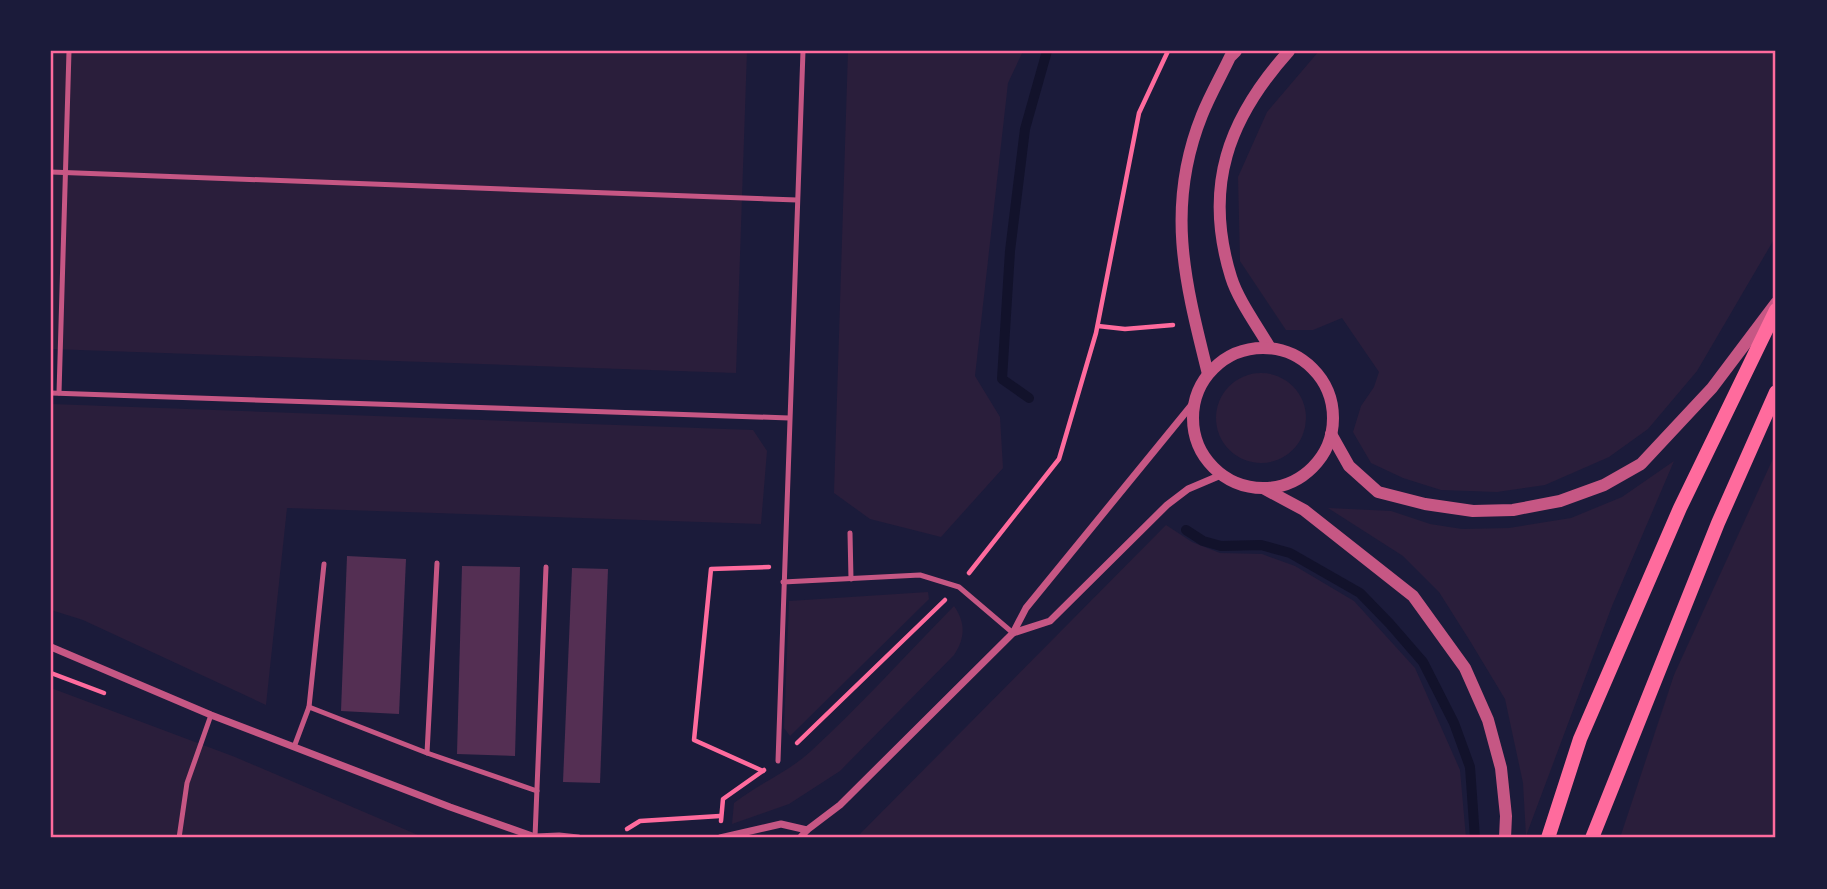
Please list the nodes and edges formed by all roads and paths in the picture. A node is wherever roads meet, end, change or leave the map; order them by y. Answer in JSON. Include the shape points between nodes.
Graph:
{"nodes":[{"id":1,"x":69,"y":51,"type":"edge"},
{"id":2,"x":803,"y":51,"type":"edge"},
{"id":3,"x":1168,"y":51,"type":"edge"},
{"id":4,"x":1236,"y":51,"type":"edge"},
{"id":5,"x":1289,"y":51,"type":"edge"},
{"id":6,"x":51,"y":172,"type":"edge"},
{"id":7,"x":66,"y":172,"type":"junction"},
{"id":8,"x":797,"y":200,"type":"junction"},
{"id":9,"x":1776,"y":303,"type":"edge"},
{"id":10,"x":1776,"y":310,"type":"edge"},
{"id":11,"x":1195,"y":320,"type":"junction"},
{"id":12,"x":1098,"y":326,"type":"junction"},
{"id":13,"x":1270,"y":348,"type":"junction"},
{"id":14,"x":1208,"y":374,"type":"junction"},
{"id":15,"x":1776,"y":392,"type":"edge"},
{"id":16,"x":51,"y":393,"type":"edge"},
{"id":17,"x":59,"y":393,"type":"junction"},
{"id":18,"x":1195,"y":401,"type":"junction"},
{"id":19,"x":789,"y":418,"type":"junction"},
{"id":20,"x":1331,"y":434,"type":"junction"},
{"id":21,"x":1221,"y":475,"type":"junction"},
{"id":22,"x":1263,"y":488,"type":"junction"},
{"id":23,"x":849,"y":533,"type":"dead end"},
{"id":24,"x":437,"y":563,"type":"dead end"},
{"id":25,"x":324,"y":564,"type":"dead end"},
{"id":26,"x":546,"y":567,"type":"dead end"},
{"id":27,"x":784,"y":567,"type":"junction"},
{"id":28,"x":851,"y":579,"type":"junction"},
{"id":29,"x":783,"y":582,"type":"junction"},
{"id":30,"x":959,"y":587,"type":"junction"},
{"id":31,"x":1013,"y":633,"type":"junction"},
{"id":32,"x":51,"y":647,"type":"edge"},
{"id":33,"x":309,"y":707,"type":"junction"},
{"id":34,"x":211,"y":715,"type":"junction"},
{"id":35,"x":294,"y":747,"type":"junction"},
{"id":36,"x":427,"y":752,"type":"junction"},
{"id":37,"x":778,"y":761,"type":"junction"},
{"id":38,"x":763,"y":771,"type":"junction"},
{"id":39,"x":537,"y":790,"type":"junction"},
{"id":40,"x":720,"y":816,"type":"junction"},
{"id":41,"x":627,"y":829,"type":"dead end"},
{"id":42,"x":808,"y":834,"type":"edge"},
{"id":43,"x":179,"y":838,"type":"edge"},
{"id":44,"x":535,"y":838,"type":"edge"},
{"id":45,"x":578,"y":838,"type":"edge"},
{"id":46,"x":721,"y":838,"type":"edge"},
{"id":47,"x":800,"y":838,"type":"edge"},
{"id":48,"x":1505,"y":838,"type":"edge"},
{"id":49,"x":1548,"y":838,"type":"edge"},
{"id":50,"x":1592,"y":838,"type":"edge"}],
"edges":[{"from":1,"to":7,"type":"lane"},
{"from":2,"to":8,"type":"lane"},
{"from":3,"to":12,"type":"path","via":[[1139,113]]},
{"from":4,"to":11,"type":"street","via":[[1202,114],[1183,185],[1180,228]]},
{"from":5,"to":13,"type":"street","via":[[1262,80],[1242,115],[1224,158],[1220,199],[1220,231],[1232,280]]},
{"from":6,"to":7,"type":"lane"},
{"from":7,"to":8,"type":"lane"},
{"from":7,"to":17,"type":"lane"},
{"from":8,"to":19,"type":"lane"},
{"from":9,"to":20,"type":"street","via":[[1712,388],[1641,464],[1604,485],[1560,501],[1513,510],[1473,511],[1378,492],[1349,466]]},
{"from":10,"to":49,"type":"main road","via":[[1674,521],[1580,739]]},
{"from":11,"to":12,"type":"path","via":[[1125,329]]},
{"from":11,"to":14,"type":"street"},
{"from":12,"to":30,"type":"path","via":[[1059,460]]},
{"from":13,"to":14,"type":"street","via":[[1225,358]]},
{"from":13,"to":20,"type":"street","via":[[1293,354],[1312,368],[1326,387],[1332,410]]},
{"from":14,"to":18,"type":"street"},
{"from":15,"to":50,"type":"main road","via":[[1718,523]]},
{"from":16,"to":17,"type":"lane"},
{"from":17,"to":19,"type":"lane"},
{"from":18,"to":21,"type":"street","via":[[1195,438]]},
{"from":18,"to":31,"type":"street","via":[[1026,608]]},
{"from":19,"to":27,"type":"lane"},
{"from":20,"to":22,"type":"street","via":[[1322,456],[1306,473],[1286,484]]},
{"from":21,"to":22,"type":"street","via":[[1241,485]]},
{"from":21,"to":31,"type":"street","via":[[1188,489],[1167,505],[1050,621]]},
{"from":22,"to":48,"type":"street","via":[[1304,510],[1413,596],[1465,668],[1488,720],[1501,768]]},
{"from":23,"to":28,"type":"lane"},
{"from":24,"to":36,"type":"lane"},
{"from":25,"to":33,"type":"lane"},
{"from":26,"to":39,"type":"lane"},
{"from":27,"to":29,"type":"lane"},
{"from":27,"to":38,"type":"path","via":[[710,569],[694,740]]},
{"from":28,"to":29,"type":"lane"},
{"from":28,"to":30,"type":"lane","via":[[920,575]]},
{"from":29,"to":37,"type":"lane"},
{"from":30,"to":31,"type":"lane"},
{"from":30,"to":37,"type":"path"},
{"from":31,"to":42,"type":"street"},
{"from":32,"to":34,"type":"street"},
{"from":33,"to":35,"type":"lane"},
{"from":33,"to":36,"type":"lane"},
{"from":34,"to":35,"type":"street"},
{"from":34,"to":43,"type":"lane","via":[[187,783]]},
{"from":35,"to":44,"type":"street"},
{"from":36,"to":39,"type":"lane"},
{"from":37,"to":38,"type":"path"},
{"from":38,"to":40,"type":"path","via":[[723,799]]},
{"from":39,"to":44,"type":"lane"},
{"from":40,"to":41,"type":"path","via":[[640,821]]},
{"from":40,"to":46,"type":"path"},
{"from":42,"to":46,"type":"street","via":[[781,824]]},
{"from":42,"to":47,"type":"street"},
{"from":44,"to":45,"type":"street"}]}
